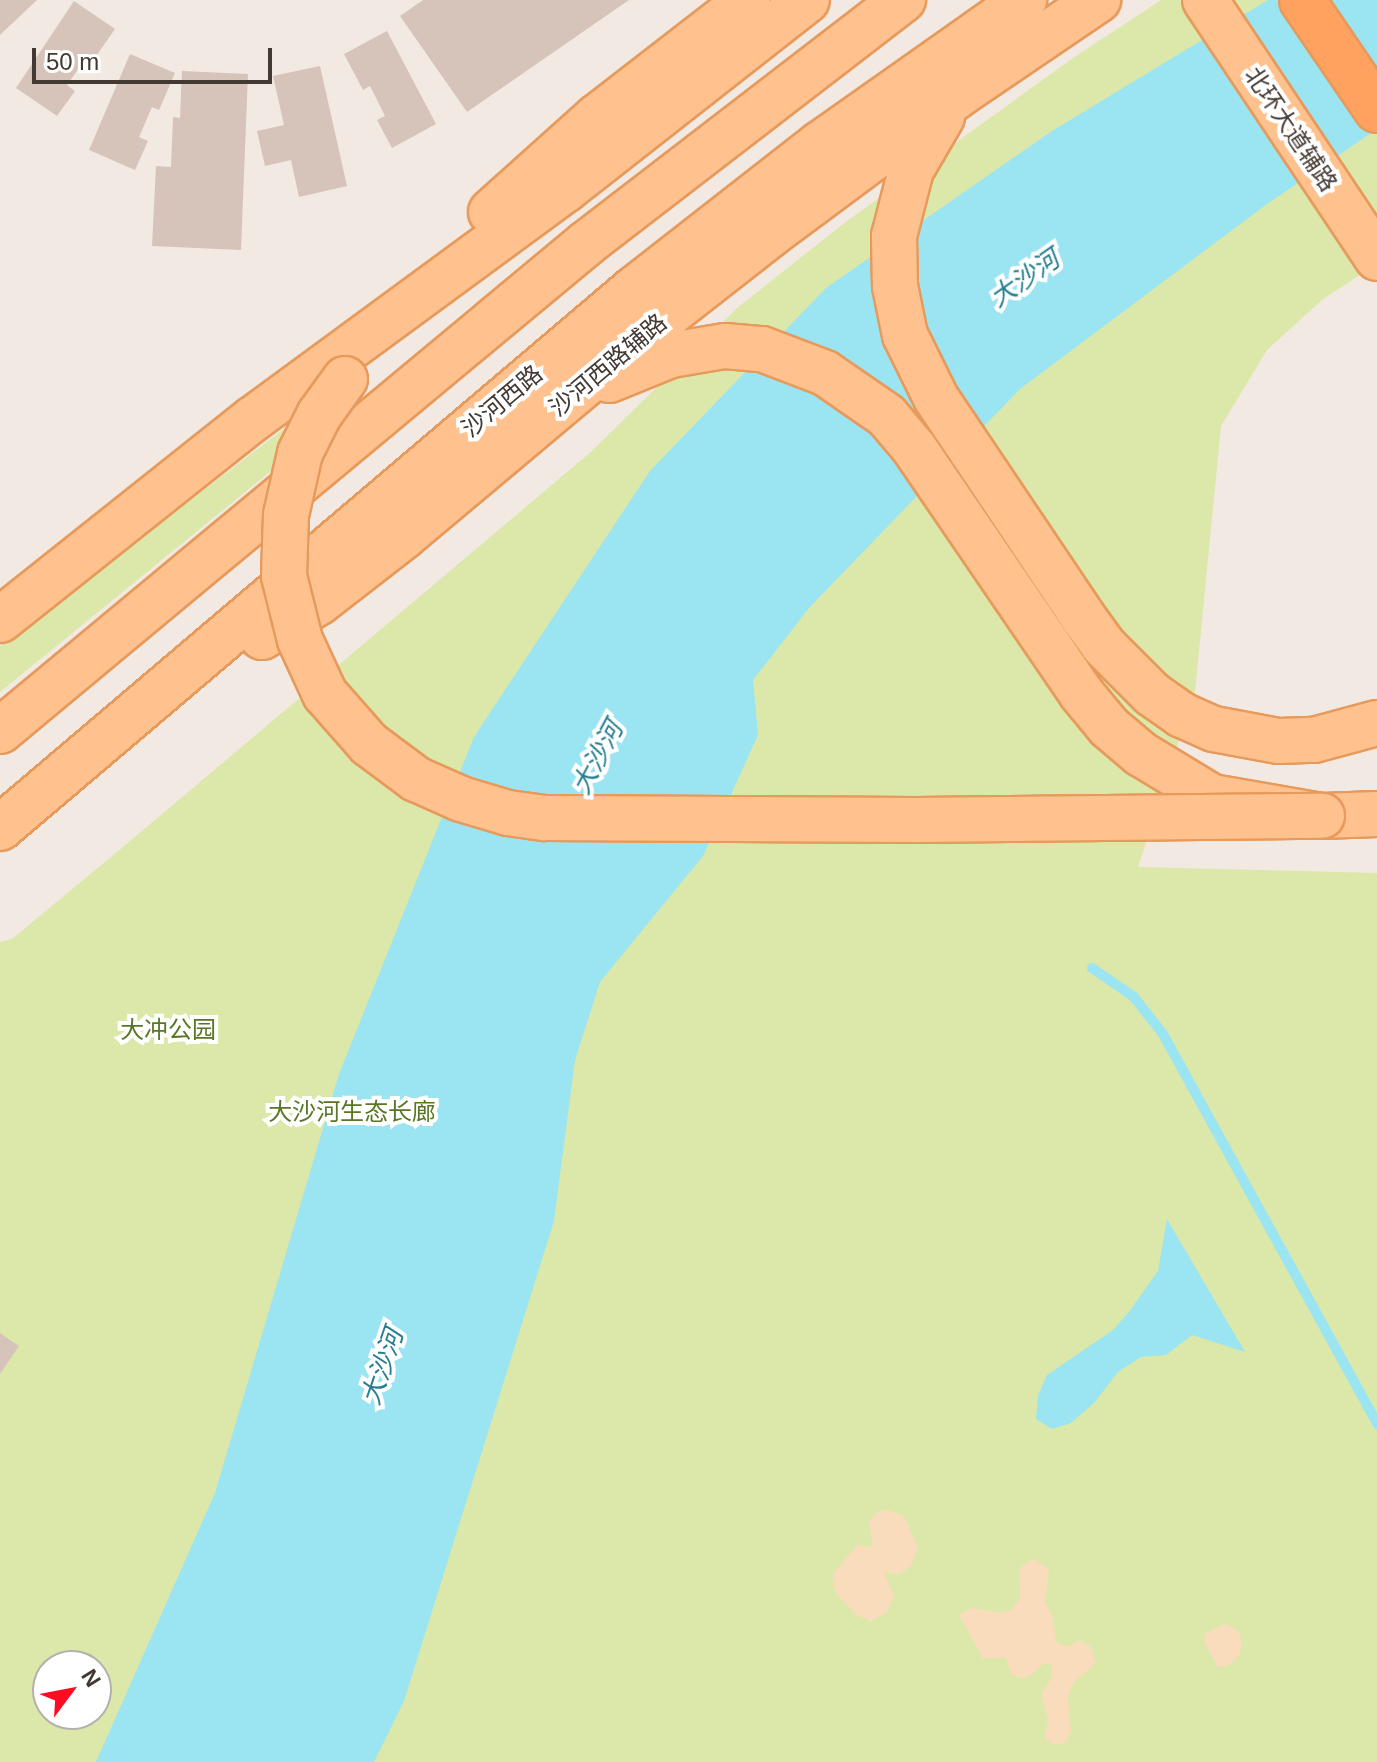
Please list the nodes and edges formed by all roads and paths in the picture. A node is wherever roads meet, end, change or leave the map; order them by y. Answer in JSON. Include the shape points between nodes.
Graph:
{"nodes":[{"id":1,"x":748,"y":0,"type":"edge"},
{"id":2,"x":807,"y":0,"type":"edge"},
{"id":3,"x":903,"y":0,"type":"edge"},
{"id":4,"x":1024,"y":0,"type":"edge"},
{"id":5,"x":1098,"y":0,"type":"edge"},
{"id":6,"x":1205,"y":0,"type":"edge"},
{"id":7,"x":1302,"y":0,"type":"edge"},
{"id":8,"x":961,"y":93,"type":"junction"},
{"id":9,"x":1377,"y":110,"type":"edge"},
{"id":10,"x":1377,"y":258,"type":"edge"},
{"id":11,"x":462,"y":268,"type":"junction"},
{"id":12,"x":570,"y":396,"type":"junction"},
{"id":13,"x":253,"y":419,"type":"junction"},
{"id":14,"x":0,"y":620,"type":"edge"},
{"id":15,"x":1377,"y":723,"type":"edge"},
{"id":16,"x":119,"y":729,"type":"junction"},
{"id":17,"x":0,"y":731,"type":"edge"},
{"id":18,"x":1377,"y":814,"type":"edge"},
{"id":19,"x":1322,"y":816,"type":"junction"},
{"id":20,"x":0,"y":828,"type":"edge"}],
"edges":[{"from":1,"to":13,"type":"main road","via":[[597,117]]},
{"from":2,"to":11,"type":"main road"},
{"from":3,"to":17,"type":"main road","via":[[587,243]]},
{"from":4,"to":16,"type":"main road","name":"沙河西路","via":[[820,144],[633,290]]},
{"from":5,"to":8,"type":"main road","name":"沙河西路辅路"},
{"from":6,"to":10,"type":"main road","name":"北环大道辅路"},
{"from":7,"to":9,"type":"highway"},
{"from":8,"to":12,"type":"main road","name":"沙河西路辅路","via":[[733,264]]},
{"from":8,"to":15,"type":"main road","via":[[921,148],[894,236],[895,286],[905,335],[936,398],[1083,617],[1125,669],[1182,715],[1214,729],[1279,741],[1329,737]]},
{"from":11,"to":13,"type":"main road"},
{"from":11,"to":19,"type":"main road","bridge":true,"via":[[345,379],[319,415],[300,453],[286,515],[284,576],[300,640],[325,694],[369,744],[416,779],[473,802],[545,818]]},
{"from":12,"to":16,"type":"main road","name":"沙河西路辅路","via":[[319,602]]},
{"from":12,"to":19,"type":"main road","bridge":true,"via":[[640,366],[690,350],[725,346],[795,359],[860,394],[914,448],[1049,649],[1109,727],[1174,777],[1212,797]]},
{"from":13,"to":14,"type":"main road"},
{"from":16,"to":20,"type":"main road","name":"沙河西路"},
{"from":18,"to":19,"type":"main road"}]}
